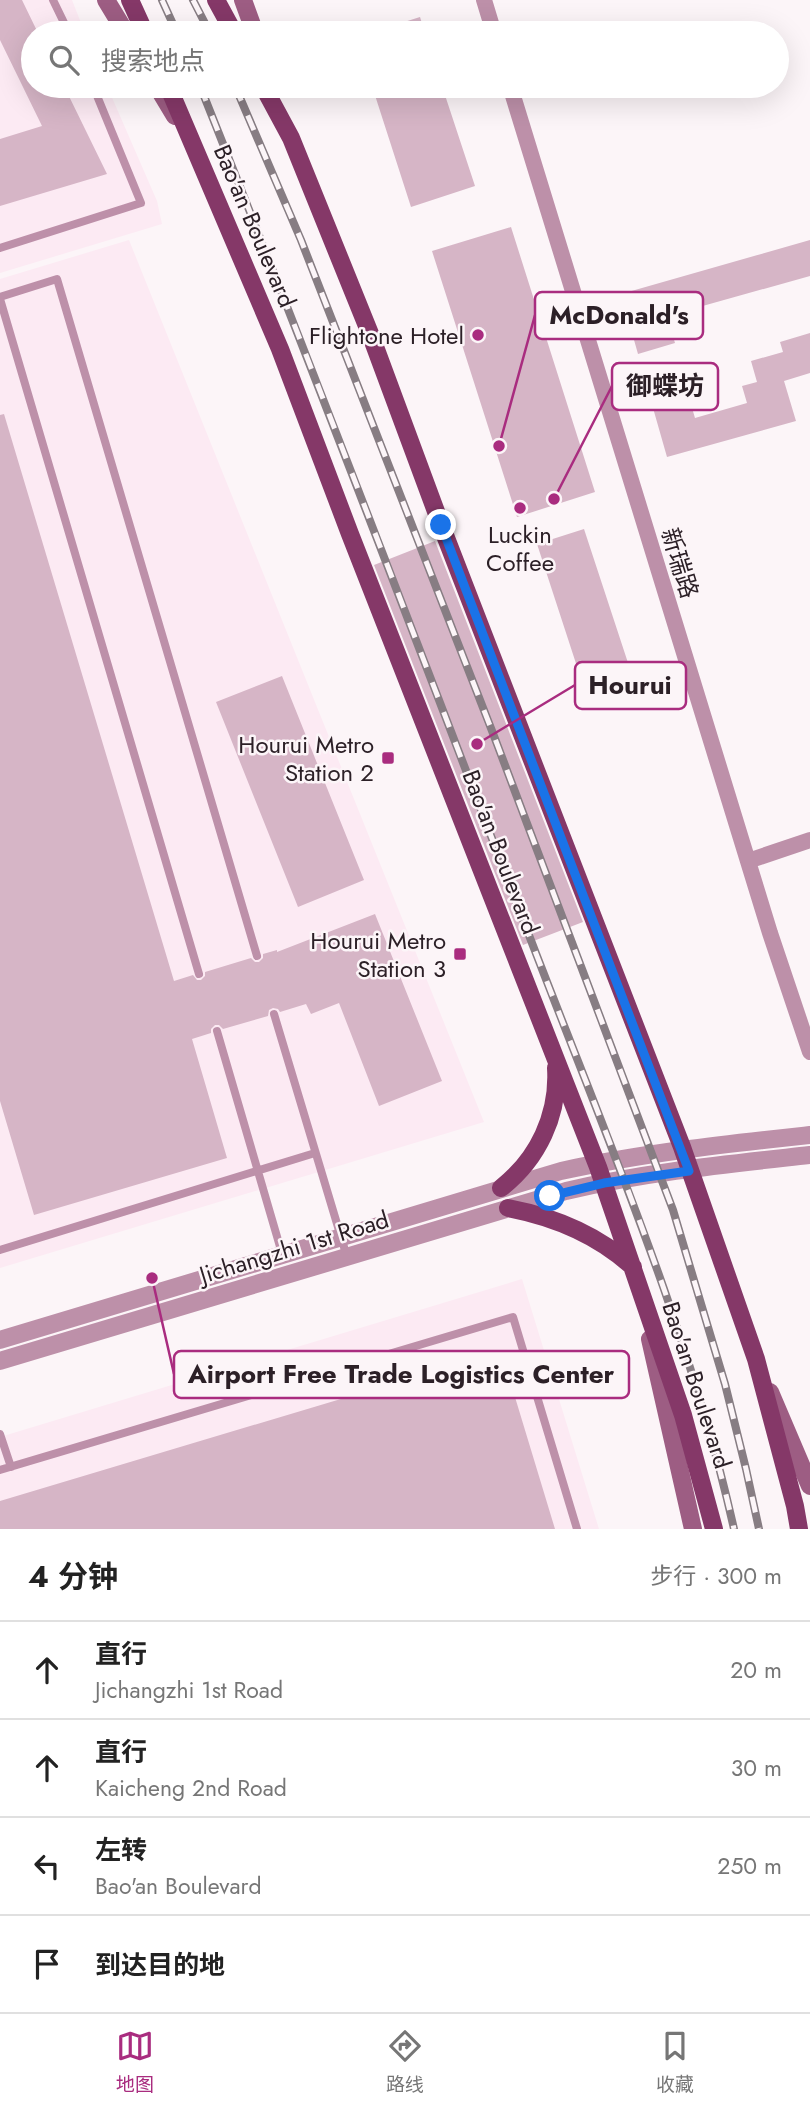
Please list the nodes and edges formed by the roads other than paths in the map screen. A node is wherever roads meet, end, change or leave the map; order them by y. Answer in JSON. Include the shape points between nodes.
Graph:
{"nodes":[{"id":1,"x":53,"y":0,"type":"edge"},
{"id":2,"x":106,"y":0,"type":"edge"},
{"id":3,"x":130,"y":0,"type":"edge"},
{"id":4,"x":216,"y":0,"type":"edge"},
{"id":5,"x":243,"y":0,"type":"edge"},
{"id":6,"x":484,"y":0,"type":"edge"},
{"id":7,"x":63,"y":21,"type":"edge"},
{"id":8,"x":119,"y":21,"type":"edge"},
{"id":9,"x":140,"y":21,"type":"edge"},
{"id":10,"x":227,"y":21,"type":"edge"},
{"id":11,"x":251,"y":21,"type":"edge"},
{"id":12,"x":490,"y":21,"type":"edge"},
{"id":13,"x":98,"y":98,"type":"edge"},
{"id":14,"x":164,"y":98,"type":"edge"},
{"id":15,"x":173,"y":98,"type":"edge"},
{"id":16,"x":269,"y":98,"type":"edge"},
{"id":17,"x":277,"y":98,"type":"edge"},
{"id":18,"x":514,"y":98,"type":"edge"},
{"id":19,"x":291,"y":138,"type":"junction"},
{"id":20,"x":201,"y":161,"type":"junction"},
{"id":21,"x":0,"y":248,"type":"edge"},
{"id":22,"x":0,"y":298,"type":"edge"},
{"id":23,"x":810,"y":840,"type":"edge"},
{"id":24,"x":748,"y":861,"type":"junction"},
{"id":25,"x":257,"y":956,"type":"dead end"},
{"id":26,"x":199,"y":974,"type":"dead end"},
{"id":27,"x":274,"y":1014,"type":"dead end"},
{"id":28,"x":217,"y":1031,"type":"dead end"},
{"id":29,"x":810,"y":1052,"type":"edge"},
{"id":30,"x":554,"y":1055,"type":"junction"},
{"id":31,"x":810,"y":1135,"type":"edge"},
{"id":32,"x":683,"y":1151,"type":"junction"},
{"id":33,"x":315,"y":1153,"type":"junction"},
{"id":34,"x":810,"y":1156,"type":"edge"},
{"id":35,"x":596,"y":1163,"type":"junction"},
{"id":36,"x":258,"y":1171,"type":"junction"},
{"id":37,"x":689,"y":1171,"type":"junction"},
{"id":38,"x":604,"y":1183,"type":"junction"},
{"id":39,"x":501,"y":1188,"type":"junction"},
{"id":40,"x":508,"y":1208,"type":"junction"},
{"id":41,"x":341,"y":1237,"type":"junction"},
{"id":42,"x":0,"y":1248,"type":"edge"},
{"id":43,"x":282,"y":1254,"type":"junction"},
{"id":44,"x":347,"y":1257,"type":"junction"},
{"id":45,"x":634,"y":1271,"type":"junction"},
{"id":46,"x":288,"y":1274,"type":"junction"},
{"id":47,"x":0,"y":1340,"type":"edge"},
{"id":48,"x":756,"y":1359,"type":"junction"},
{"id":49,"x":0,"y":1361,"type":"edge"},
{"id":50,"x":0,"y":1434,"type":"edge"},
{"id":51,"x":11,"y":1467,"type":"junction"},
{"id":52,"x":0,"y":1470,"type":"edge"},
{"id":53,"x":810,"y":1486,"type":"edge"},
{"id":54,"x":577,"y":1529,"type":"edge"},
{"id":55,"x":693,"y":1529,"type":"edge"},
{"id":56,"x":714,"y":1529,"type":"edge"},
{"id":57,"x":799,"y":1529,"type":"edge"}],
"edges":[{"from":1,"to":7,"type":"lane"},
{"from":2,"to":8,"type":"main road"},
{"from":3,"to":9,"type":"main road"},
{"from":4,"to":10,"type":"main road"},
{"from":5,"to":11,"type":"main road"},
{"from":6,"to":12,"type":"street"},
{"from":13,"to":21,"type":"lane","via":[[141,203]]},
{"from":14,"to":20,"type":"main road"},
{"from":15,"to":20,"type":"main road","name":"Bao'an Boulevard"},
{"from":16,"to":19,"type":"main road"},
{"from":17,"to":19,"type":"main road"},
{"from":18,"to":24,"type":"street","name":"新瑞路"},
{"from":19,"to":32,"type":"main road"},
{"from":20,"to":30,"type":"main road","name":"Bao'an Boulevard","via":[[280,349]]},
{"from":22,"to":25,"type":"lane","via":[[57,279]]},
{"from":22,"to":26,"type":"lane"},
{"from":23,"to":24,"type":"street"},
{"from":24,"to":29,"type":"street","name":"新瑞路"},
{"from":27,"to":33,"type":"lane"},
{"from":28,"to":36,"type":"lane"},
{"from":30,"to":35,"type":"main road","name":"Bao'an Boulevard"},
{"from":30,"to":39,"type":"main road","via":[[556,1090],[543,1136],[522,1169]]},
{"from":31,"to":32,"type":"street","name":"Jichangzhi 1st Road"},
{"from":32,"to":35,"type":"street","name":"Jichangzhi 1st Road"},
{"from":32,"to":37,"type":"main road"},
{"from":33,"to":36,"type":"lane"},
{"from":33,"to":41,"type":"lane"},
{"from":34,"to":37,"type":"street","name":"Jichangzhi 1st Road"},
{"from":35,"to":38,"type":"main road","name":"Bao'an Boulevard"},
{"from":35,"to":39,"type":"street","name":"Jichangzhi 1st Road"},
{"from":36,"to":42,"type":"lane"},
{"from":36,"to":43,"type":"lane"},
{"from":37,"to":38,"type":"street","name":"Jichangzhi 1st Road"},
{"from":37,"to":48,"type":"main road"},
{"from":38,"to":40,"type":"street","name":"Jichangzhi 1st Road"},
{"from":38,"to":45,"type":"main road","name":"Bao'an Boulevard"},
{"from":39,"to":41,"type":"street","name":"Jichangzhi 1st Road"},
{"from":40,"to":44,"type":"street","name":"Jichangzhi 1st Road"},
{"from":40,"to":45,"type":"main road","via":[[582,1232],[609,1247]]},
{"from":41,"to":43,"type":"street","name":"Jichangzhi 1st Road"},
{"from":41,"to":44,"type":"lane"},
{"from":43,"to":46,"type":"lane"},
{"from":43,"to":47,"type":"street","name":"Jichangzhi 1st Road"},
{"from":44,"to":46,"type":"street","name":"Jichangzhi 1st Road"},
{"from":45,"to":55,"type":"main road"},
{"from":45,"to":56,"type":"main road","name":"Bao'an Boulevard","via":[[683,1415]]},
{"from":46,"to":49,"type":"street","name":"Jichangzhi 1st Road"},
{"from":48,"to":53,"type":"main road"},
{"from":48,"to":57,"type":"main road"},
{"from":50,"to":51,"type":"lane"},
{"from":51,"to":52,"type":"lane"},
{"from":51,"to":54,"type":"lane","via":[[513,1317]]}]}
